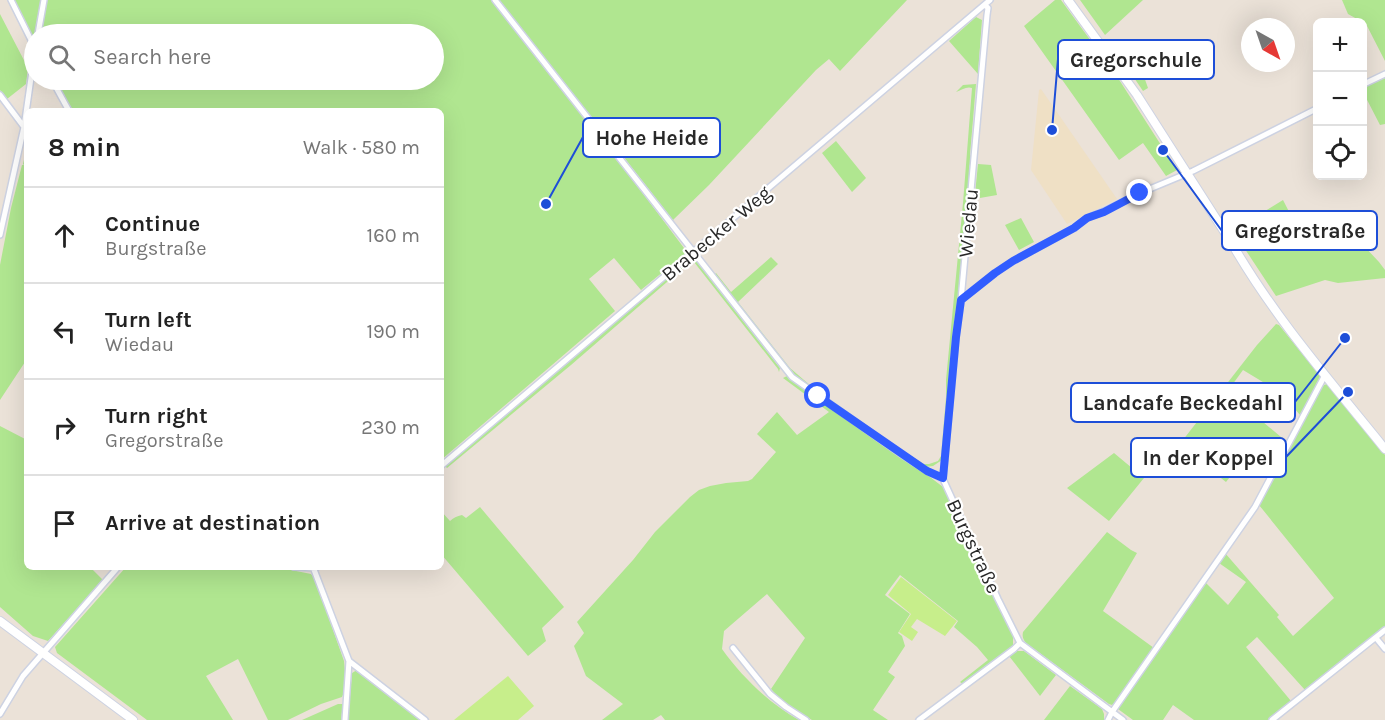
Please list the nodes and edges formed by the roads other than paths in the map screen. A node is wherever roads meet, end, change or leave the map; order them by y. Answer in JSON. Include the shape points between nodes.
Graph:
{"nodes":[{"id":1,"x":11,"y":0,"type":"edge"},
{"id":2,"x":44,"y":0,"type":"edge"},
{"id":3,"x":495,"y":0,"type":"edge"},
{"id":4,"x":1068,"y":0,"type":"edge"},
{"id":5,"x":987,"y":2,"type":"edge"},
{"id":6,"x":40,"y":24,"type":"edge"},
{"id":7,"x":24,"y":26,"type":"edge"},
{"id":8,"x":1385,"y":74,"type":"edge"},
{"id":9,"x":1367,"y":83,"type":"edge"},
{"id":10,"x":29,"y":90,"type":"edge"},
{"id":11,"x":57,"y":90,"type":"edge"},
{"id":12,"x":0,"y":95,"type":"edge"},
{"id":13,"x":27,"y":108,"type":"edge"},
{"id":14,"x":67,"y":108,"type":"edge"},
{"id":15,"x":1313,"y":110,"type":"edge"},
{"id":16,"x":24,"y":127,"type":"joint"},
{"id":17,"x":1186,"y":172,"type":"junction"},
{"id":18,"x":0,"y":235,"type":"edge"},
{"id":19,"x":694,"y":252,"type":"junction"},
{"id":20,"x":961,"y":300,"type":"junction"},
{"id":21,"x":1325,"y":375,"type":"junction"},
{"id":22,"x":1385,"y":449,"type":"edge"},
{"id":23,"x":444,"y":463,"type":"edge"},
{"id":24,"x":943,"y":478,"type":"junction"},
{"id":25,"x":115,"y":570,"type":"edge"},
{"id":26,"x":316,"y":570,"type":"edge"},
{"id":27,"x":0,"y":621,"type":"edge"},
{"id":28,"x":1385,"y":630,"type":"edge"},
{"id":29,"x":1376,"y":638,"type":"junction"},
{"id":30,"x":1020,"y":643,"type":"junction"},
{"id":31,"x":733,"y":648,"type":"dead end"},
{"id":32,"x":1385,"y":649,"type":"edge"},
{"id":33,"x":42,"y":654,"type":"junction"},
{"id":34,"x":349,"y":661,"type":"junction"},
{"id":35,"x":1112,"y":712,"type":"junction"},
{"id":36,"x":0,"y":714,"type":"edge"},
{"id":37,"x":133,"y":720,"type":"edge"},
{"id":38,"x":345,"y":720,"type":"edge"},
{"id":39,"x":425,"y":720,"type":"edge"},
{"id":40,"x":806,"y":720,"type":"edge"},
{"id":41,"x":919,"y":720,"type":"edge"},
{"id":42,"x":1108,"y":720,"type":"edge"},
{"id":43,"x":1123,"y":720,"type":"edge"},
{"id":44,"x":1272,"y":720,"type":"edge"}],
"edges":[{"from":1,"to":7,"type":"street"},
{"from":2,"to":6,"type":"street"},
{"from":3,"to":19,"type":"street","name":"Burgstraße"},
{"from":4,"to":17,"type":"main road","via":[[1137,95]]},
{"from":5,"to":19,"type":"street","name":"Brabecker Weg"},
{"from":5,"to":20,"type":"street","name":"Wiedau"},
{"from":8,"to":9,"type":"street"},
{"from":10,"to":13,"type":"street"},
{"from":11,"to":14,"type":"street"},
{"from":12,"to":16,"type":"street"},
{"from":15,"to":17,"type":"street"},
{"from":16,"to":18,"type":"street"},
{"from":17,"to":20,"type":"street","via":[[1087,218],[1013,261]]},
{"from":17,"to":21,"type":"main road","via":[[1244,265]]},
{"from":19,"to":23,"type":"street","name":"Brabecker Weg"},
{"from":19,"to":24,"type":"street","name":"Burgstraße","via":[[792,377],[901,454]]},
{"from":20,"to":24,"type":"street","name":"Wiedau"},
{"from":21,"to":22,"type":"main road"},
{"from":21,"to":35,"type":"street","via":[[1255,507]]},
{"from":24,"to":30,"type":"street","name":"Burgstraße"},
{"from":25,"to":33,"type":"street"},
{"from":26,"to":34,"type":"street"},
{"from":27,"to":33,"type":"main road"},
{"from":28,"to":29,"type":"street"},
{"from":29,"to":32,"type":"street"},
{"from":29,"to":44,"type":"street"},
{"from":30,"to":35,"type":"street","name":"Burgstraße"},
{"from":30,"to":41,"type":"street"},
{"from":31,"to":40,"type":"street","via":[[770,694]]},
{"from":33,"to":36,"type":"street","via":[[23,675]]},
{"from":33,"to":37,"type":"main road"},
{"from":34,"to":38,"type":"street"},
{"from":34,"to":39,"type":"street"},
{"from":35,"to":42,"type":"street"},
{"from":35,"to":43,"type":"street","name":"Burgstraße"}]}
